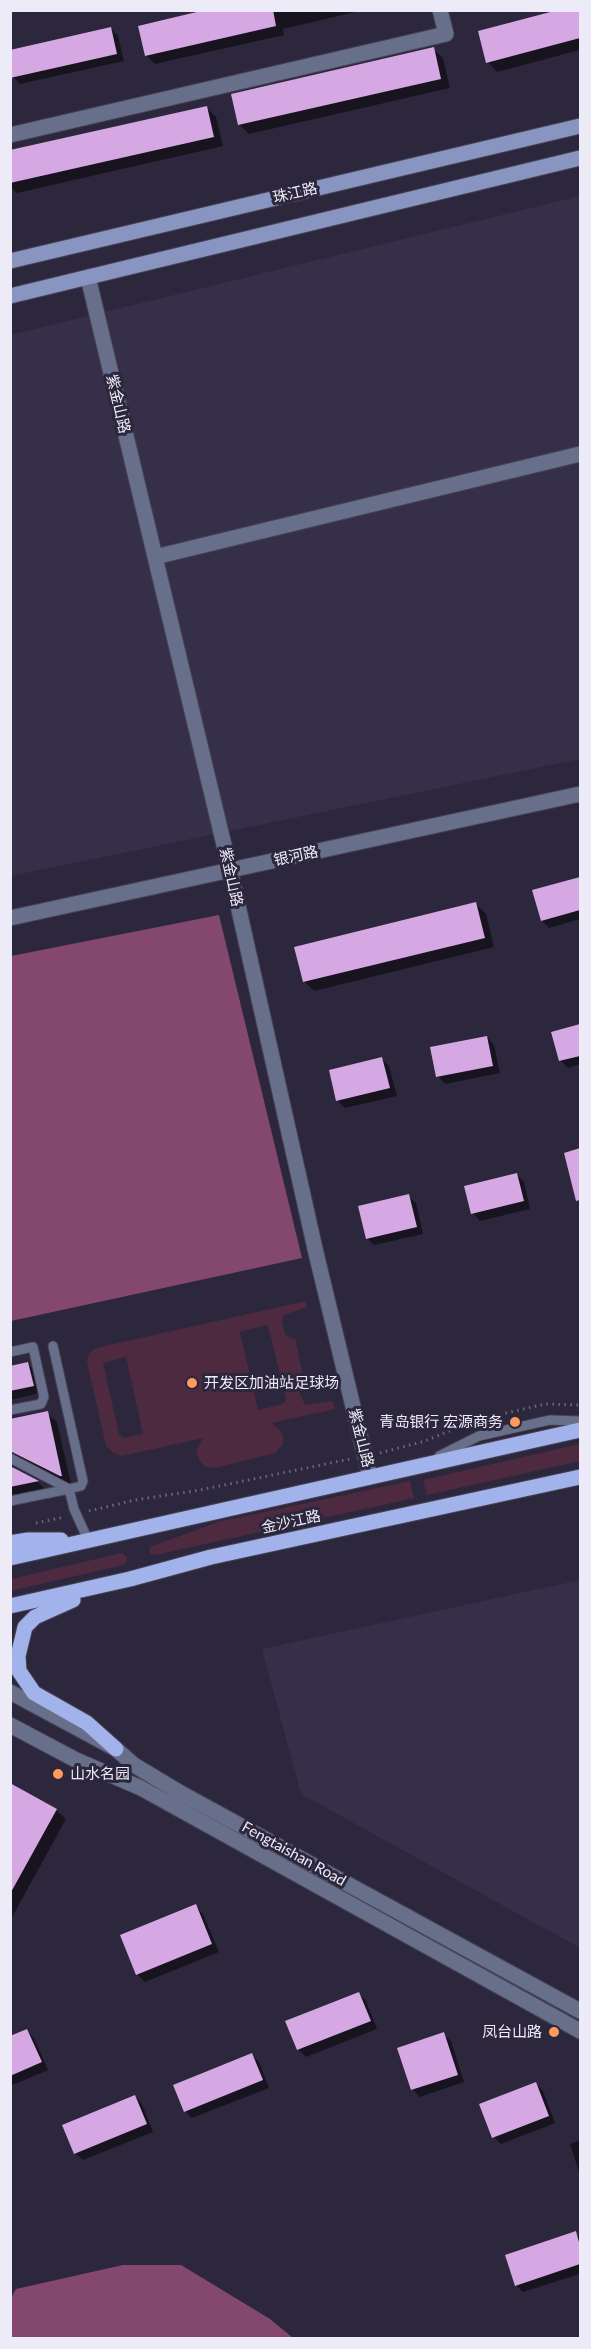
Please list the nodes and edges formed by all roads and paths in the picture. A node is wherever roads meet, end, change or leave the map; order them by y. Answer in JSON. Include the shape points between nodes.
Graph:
{"nodes":[{"id":1,"x":440,"y":10,"type":"edge"},
{"id":2,"x":580,"y":126,"type":"edge"},
{"id":3,"x":10,"y":135,"type":"edge"},
{"id":4,"x":580,"y":158,"type":"edge"},
{"id":5,"x":10,"y":261,"type":"edge"},
{"id":6,"x":88,"y":277,"type":"junction"},
{"id":7,"x":10,"y":296,"type":"edge"},
{"id":8,"x":580,"y":454,"type":"edge"},
{"id":9,"x":155,"y":557,"type":"junction"},
{"id":10,"x":580,"y":794,"type":"edge"},
{"id":11,"x":230,"y":870,"type":"junction"},
{"id":12,"x":10,"y":918,"type":"edge"},
{"id":13,"x":52,"y":1346,"type":"dead end"},
{"id":14,"x":10,"y":1352,"type":"edge"},
{"id":15,"x":580,"y":1405,"type":"edge"},
{"id":16,"x":10,"y":1410,"type":"edge"},
{"id":17,"x":580,"y":1420,"type":"edge"},
{"id":18,"x":580,"y":1430,"type":"edge"},
{"id":19,"x":365,"y":1456,"type":"junction"},
{"id":20,"x":10,"y":1458,"type":"edge"},
{"id":21,"x":422,"y":1465,"type":"junction"},
{"id":22,"x":370,"y":1477,"type":"junction"},
{"id":23,"x":580,"y":1477,"type":"edge"},
{"id":24,"x":69,"y":1489,"type":"junction"},
{"id":25,"x":10,"y":1501,"type":"edge"},
{"id":26,"x":76,"y":1514,"type":"junction"},
{"id":27,"x":32,"y":1524,"type":"dead end"},
{"id":28,"x":88,"y":1540,"type":"junction"},
{"id":29,"x":10,"y":1543,"type":"edge"},
{"id":30,"x":10,"y":1557,"type":"edge"},
{"id":31,"x":130,"y":1579,"type":"junction"},
{"id":32,"x":10,"y":1606,"type":"edge"},
{"id":33,"x":10,"y":1692,"type":"edge"},
{"id":34,"x":10,"y":1725,"type":"edge"},
{"id":35,"x":116,"y":1749,"type":"junction"},
{"id":36,"x":580,"y":2011,"type":"edge"},
{"id":37,"x":580,"y":2031,"type":"edge"}],
"edges":[{"from":1,"to":3,"type":"street","via":[[446,34]]},
{"from":2,"to":5,"type":"main road","name":"珠江路"},
{"from":4,"to":6,"type":"main road"},
{"from":6,"to":7,"type":"main road"},
{"from":6,"to":9,"type":"street","name":"紫金山路"},
{"from":8,"to":9,"type":"street"},
{"from":9,"to":11,"type":"street","name":"紫金山路"},
{"from":10,"to":11,"type":"street","name":"银河路"},
{"from":11,"to":12,"type":"street","name":"银河路"},
{"from":11,"to":19,"type":"street","name":"紫金山路"},
{"from":13,"to":24,"type":"lane","via":[[83,1481],[81,1486]]},
{"from":14,"to":16,"type":"lane","via":[[33,1347],[44,1397],[41,1404]]},
{"from":15,"to":19,"type":"path","via":[[545,1404],[476,1420],[417,1443]]},
{"from":17,"to":21,"type":"lane","via":[[550,1420],[479,1436]]},
{"from":18,"to":21,"type":"main road","name":"金沙江路"},
{"from":19,"to":22,"type":"street","name":"紫金山路"},
{"from":19,"to":26,"type":"path"},
{"from":20,"to":24,"type":"lane"},
{"from":21,"to":22,"type":"main road","name":"金沙江路"},
{"from":22,"to":28,"type":"main road","name":"金沙江路"},
{"from":23,"to":31,"type":"main road","name":"金沙江路","via":[[212,1557]]},
{"from":24,"to":25,"type":"lane"},
{"from":24,"to":26,"type":"lane"},
{"from":26,"to":27,"type":"path"},
{"from":26,"to":28,"type":"lane"},
{"from":28,"to":29,"type":"main road"},
{"from":28,"to":30,"type":"main road","name":"金沙江路"},
{"from":31,"to":32,"type":"main road","name":"金沙江路"},
{"from":31,"to":35,"type":"main road","via":[[35,1617],[25,1627],[18,1656],[19,1671],[34,1693],[87,1723]]},
{"from":33,"to":35,"type":"street","name":"Fengtaishan Road"},
{"from":34,"to":37,"type":"street","name":"Fengtaishan Road","via":[[141,1788]]},
{"from":35,"to":36,"type":"street","name":"Fengtaishan Road","via":[[134,1765],[179,1792]]}]}
